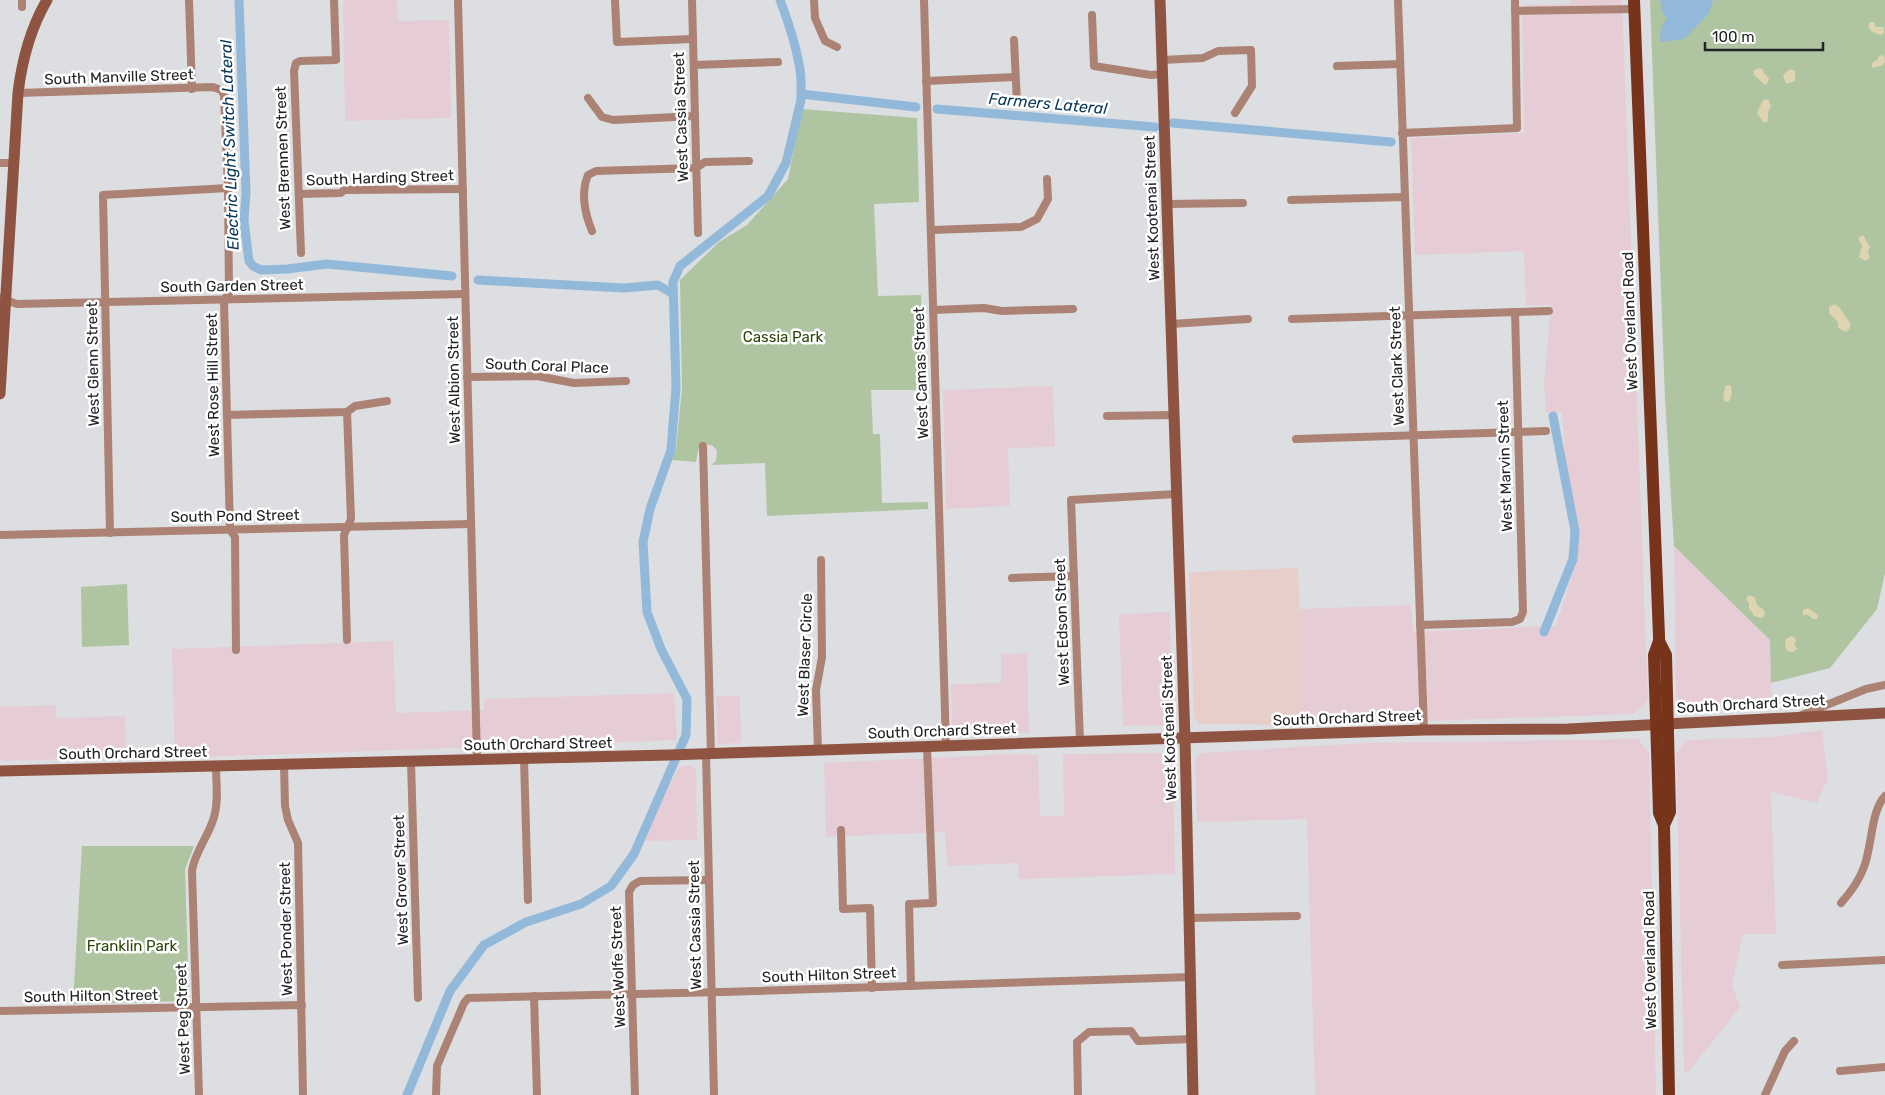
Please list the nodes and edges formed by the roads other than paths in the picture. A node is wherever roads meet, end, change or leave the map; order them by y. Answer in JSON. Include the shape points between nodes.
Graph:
{"nodes":[{"id":1,"x":47,"y":0,"type":"edge"},
{"id":2,"x":189,"y":0,"type":"edge"},
{"id":3,"x":334,"y":0,"type":"edge"},
{"id":4,"x":458,"y":0,"type":"edge"},
{"id":5,"x":615,"y":0,"type":"edge"},
{"id":6,"x":692,"y":0,"type":"edge"},
{"id":7,"x":814,"y":0,"type":"edge"},
{"id":8,"x":924,"y":0,"type":"edge"},
{"id":9,"x":1160,"y":0,"type":"edge"},
{"id":10,"x":1398,"y":0,"type":"edge"},
{"id":11,"x":1515,"y":0,"type":"edge"},
{"id":12,"x":1634,"y":4,"type":"edge"},
{"id":13,"x":1515,"y":11,"type":"junction"},
{"id":14,"x":1092,"y":15,"type":"dead end"},
{"id":15,"x":693,"y":40,"type":"junction"},
{"id":16,"x":1014,"y":40,"type":"dead end"},
{"id":17,"x":837,"y":47,"type":"dead end"},
{"id":18,"x":1162,"y":60,"type":"junction"},
{"id":19,"x":778,"y":62,"type":"dead end"},
{"id":20,"x":1400,"y":64,"type":"junction"},
{"id":21,"x":694,"y":65,"type":"junction"},
{"id":22,"x":1337,"y":66,"type":"dead end"},
{"id":23,"x":1162,"y":74,"type":"junction"},
{"id":24,"x":1015,"y":76,"type":"junction"},
{"id":25,"x":929,"y":80,"type":"junction"},
{"id":26,"x":192,"y":89,"type":"junction"},
{"id":27,"x":221,"y":90,"type":"joint"},
{"id":28,"x":18,"y":93,"type":"junction"},
{"id":29,"x":588,"y":98,"type":"dead end"},
{"id":30,"x":1017,"y":103,"type":"dead end"},
{"id":31,"x":1235,"y":113,"type":"dead end"},
{"id":32,"x":695,"y":116,"type":"junction"},
{"id":33,"x":1402,"y":133,"type":"junction"},
{"id":34,"x":749,"y":161,"type":"dead end"},
{"id":35,"x":0,"y":163,"type":"edge"},
{"id":36,"x":13,"y":163,"type":"junction"},
{"id":37,"x":696,"y":168,"type":"junction"},
{"id":38,"x":1048,"y":179,"type":"dead end"},
{"id":39,"x":228,"y":188,"type":"junction"},
{"id":40,"x":463,"y":189,"type":"junction"},
{"id":41,"x":298,"y":194,"type":"junction"},
{"id":42,"x":1405,"y":197,"type":"junction"},
{"id":43,"x":1291,"y":200,"type":"dead end"},
{"id":44,"x":1243,"y":203,"type":"dead end"},
{"id":45,"x":1167,"y":204,"type":"junction"},
{"id":46,"x":930,"y":230,"type":"junction"},
{"id":47,"x":592,"y":231,"type":"dead end"},
{"id":48,"x":698,"y":233,"type":"dead end"},
{"id":49,"x":301,"y":253,"type":"dead end"},
{"id":50,"x":465,"y":294,"type":"junction"},
{"id":51,"x":3,"y":299,"type":"edge"},
{"id":52,"x":224,"y":300,"type":"junction"},
{"id":53,"x":106,"y":303,"type":"junction"},
{"id":54,"x":1073,"y":309,"type":"dead end"},
{"id":55,"x":933,"y":310,"type":"junction"},
{"id":56,"x":1549,"y":310,"type":"dead end"},
{"id":57,"x":1515,"y":312,"type":"junction"},
{"id":58,"x":1409,"y":315,"type":"junction"},
{"id":59,"x":1248,"y":319,"type":"dead end"},
{"id":60,"x":1292,"y":319,"type":"dead end"},
{"id":61,"x":1171,"y":324,"type":"junction"},
{"id":62,"x":467,"y":377,"type":"junction"},
{"id":63,"x":626,"y":381,"type":"dead end"},
{"id":64,"x":0,"y":394,"type":"edge"},
{"id":65,"x":387,"y":401,"type":"dead end"},
{"id":66,"x":347,"y":412,"type":"junction"},
{"id":67,"x":227,"y":415,"type":"junction"},
{"id":68,"x":1174,"y":415,"type":"junction"},
{"id":69,"x":1107,"y":416,"type":"dead end"},
{"id":70,"x":1546,"y":431,"type":"dead end"},
{"id":71,"x":1518,"y":432,"type":"junction"},
{"id":72,"x":1413,"y":435,"type":"junction"},
{"id":73,"x":1296,"y":439,"type":"dead end"},
{"id":74,"x":703,"y":446,"type":"dead end"},
{"id":75,"x":1176,"y":494,"type":"junction"},
{"id":76,"x":471,"y":524,"type":"junction"},
{"id":77,"x":348,"y":527,"type":"junction"},
{"id":78,"x":230,"y":530,"type":"junction"},
{"id":79,"x":110,"y":533,"type":"junction"},
{"id":80,"x":0,"y":535,"type":"edge"},
{"id":81,"x":821,"y":560,"type":"dead end"},
{"id":82,"x":1074,"y":576,"type":"junction"},
{"id":83,"x":1012,"y":578,"type":"dead end"},
{"id":84,"x":1420,"y":625,"type":"junction"},
{"id":85,"x":347,"y":640,"type":"dead end"},
{"id":86,"x":236,"y":650,"type":"dead end"},
{"id":87,"x":1885,"y":685,"type":"edge"},
{"id":88,"x":1885,"y":713,"type":"edge"},
{"id":89,"x":1798,"y":716,"type":"junction"},
{"id":90,"x":1662,"y":725,"type":"junction"},
{"id":91,"x":1424,"y":730,"type":"junction"},
{"id":92,"x":1185,"y":739,"type":"junction"},
{"id":93,"x":1080,"y":742,"type":"junction"},
{"id":94,"x":946,"y":746,"type":"junction"},
{"id":95,"x":927,"y":747,"type":"junction"},
{"id":96,"x":818,"y":750,"type":"junction"},
{"id":97,"x":708,"y":754,"type":"junction"},
{"id":98,"x":524,"y":759,"type":"junction"},
{"id":99,"x":477,"y":760,"type":"junction"},
{"id":100,"x":411,"y":762,"type":"junction"},
{"id":101,"x":284,"y":765,"type":"junction"},
{"id":102,"x":216,"y":767,"type":"junction"},
{"id":103,"x":0,"y":771,"type":"edge"},
{"id":104,"x":1885,"y":796,"type":"edge"},
{"id":105,"x":841,"y":830,"type":"dead end"},
{"id":106,"x":708,"y":880,"type":"junction"},
{"id":107,"x":528,"y":900,"type":"dead end"},
{"id":108,"x":1841,"y":903,"type":"dead end"},
{"id":109,"x":1297,"y":916,"type":"dead end"},
{"id":110,"x":1189,"y":918,"type":"junction"},
{"id":111,"x":1885,"y":960,"type":"edge"},
{"id":112,"x":1782,"y":964,"type":"dead end"},
{"id":113,"x":1191,"y":977,"type":"junction"},
{"id":114,"x":911,"y":986,"type":"junction"},
{"id":115,"x":872,"y":988,"type":"junction"},
{"id":116,"x":710,"y":992,"type":"junction"},
{"id":117,"x":632,"y":994,"type":"junction"},
{"id":118,"x":534,"y":996,"type":"junction"},
{"id":119,"x":418,"y":998,"type":"dead end"},
{"id":120,"x":302,"y":1005,"type":"junction"},
{"id":121,"x":196,"y":1007,"type":"junction"},
{"id":122,"x":0,"y":1011,"type":"edge"},
{"id":123,"x":1192,"y":1039,"type":"junction"},
{"id":124,"x":1794,"y":1041,"type":"dead end"},
{"id":125,"x":1885,"y":1067,"type":"edge"},
{"id":126,"x":1840,"y":1070,"type":"dead end"},
{"id":127,"x":199,"y":1095,"type":"edge"},
{"id":128,"x":303,"y":1095,"type":"edge"},
{"id":129,"x":436,"y":1095,"type":"edge"},
{"id":130,"x":537,"y":1095,"type":"edge"},
{"id":131,"x":636,"y":1095,"type":"edge"},
{"id":132,"x":714,"y":1095,"type":"edge"},
{"id":133,"x":1078,"y":1095,"type":"edge"},
{"id":134,"x":1193,"y":1095,"type":"edge"},
{"id":135,"x":1669,"y":1095,"type":"edge"},
{"id":136,"x":1765,"y":1095,"type":"edge"}],
"edges":[{"from":1,"to":28,"type":"main road","via":[[36,18],[21,68]]},
{"from":2,"to":26,"type":"street"},
{"from":3,"to":41,"type":"street","name":"West Brennen Street","via":[[336,60],[303,61],[296,63],[294,71]]},
{"from":4,"to":40,"type":"street","name":"West Albion Street"},
{"from":5,"to":15,"type":"street","via":[[616,42]]},
{"from":6,"to":15,"type":"street","name":"West Cassia Street"},
{"from":7,"to":17,"type":"street","via":[[815,18],[825,41]]},
{"from":8,"to":25,"type":"street","name":"West Camas Street"},
{"from":9,"to":18,"type":"main road","name":"West Kootenai Street"},
{"from":10,"to":20,"type":"street","name":"West Clark Street"},
{"from":11,"to":13,"type":"street"},
{"from":12,"to":13,"type":"street"},
{"from":12,"to":90,"type":"main road","name":"West Overland Road","via":[[1659,641],[1654,655]]},
{"from":13,"to":33,"type":"street","via":[[1517,128]]},
{"from":14,"to":23,"type":"street","via":[[1094,66]]},
{"from":15,"to":21,"type":"street","name":"West Cassia Street"},
{"from":16,"to":24,"type":"street"},
{"from":18,"to":23,"type":"main road","name":"West Kootenai Street"},
{"from":18,"to":31,"type":"street","via":[[1203,58],[1218,51],[1251,50],[1252,86]]},
{"from":19,"to":21,"type":"street"},
{"from":20,"to":22,"type":"street"},
{"from":20,"to":33,"type":"street","name":"West Clark Street"},
{"from":21,"to":32,"type":"street","name":"West Cassia Street"},
{"from":23,"to":45,"type":"main road","name":"West Kootenai Street"},
{"from":24,"to":25,"type":"street"},
{"from":24,"to":30,"type":"street"},
{"from":25,"to":46,"type":"street","name":"West Camas Street"},
{"from":26,"to":27,"type":"street","name":"South Manville Street","via":[[213,87]]},
{"from":26,"to":28,"type":"street","name":"South Manville Street"},
{"from":27,"to":39,"type":"street","name":"West Rose Hill Street"},
{"from":28,"to":36,"type":"main road"},
{"from":29,"to":32,"type":"street","via":[[602,117],[613,120]]},
{"from":32,"to":37,"type":"street","name":"West Cassia Street"},
{"from":33,"to":42,"type":"street","name":"West Clark Street"},
{"from":34,"to":37,"type":"street","via":[[705,162]]},
{"from":35,"to":36,"type":"street"},
{"from":36,"to":51,"type":"main road"},
{"from":37,"to":47,"type":"street","via":[[596,171],[588,175],[584,184],[585,214]]},
{"from":37,"to":48,"type":"street","name":"West Cassia Street"},
{"from":38,"to":46,"type":"street","via":[[1048,199],[1037,219],[1021,227]]},
{"from":39,"to":52,"type":"street","name":"West Rose Hill Street","via":[[229,293]]},
{"from":39,"to":53,"type":"street","name":"West Glenn Street","via":[[103,195]]},
{"from":40,"to":41,"type":"street","name":"South Harding Street","via":[[344,190]]},
{"from":40,"to":50,"type":"street","name":"West Albion Street"},
{"from":41,"to":49,"type":"street","name":"West Brennen Street"},
{"from":42,"to":43,"type":"street"},
{"from":42,"to":58,"type":"street","name":"West Clark Street"},
{"from":44,"to":45,"type":"street"},
{"from":45,"to":61,"type":"main road","name":"West Kootenai Street"},
{"from":46,"to":55,"type":"street","name":"West Camas Street"},
{"from":50,"to":52,"type":"street","name":"South Garden Street"},
{"from":50,"to":62,"type":"street","name":"West Albion Street"},
{"from":51,"to":53,"type":"street","name":"South Garden Street","via":[[16,304]]},
{"from":51,"to":64,"type":"main road"},
{"from":52,"to":53,"type":"street","name":"South Garden Street"},
{"from":52,"to":67,"type":"street","name":"West Rose Hill Street"},
{"from":53,"to":79,"type":"street","name":"West Glenn Street"},
{"from":54,"to":55,"type":"street"},
{"from":55,"to":94,"type":"street","name":"West Camas Street"},
{"from":56,"to":57,"type":"street"},
{"from":57,"to":58,"type":"street"},
{"from":57,"to":71,"type":"street","name":"West Marvin Street"},
{"from":58,"to":60,"type":"street"},
{"from":58,"to":72,"type":"street","name":"West Clark Street"},
{"from":59,"to":61,"type":"street"},
{"from":61,"to":68,"type":"main road","name":"West Kootenai Street"},
{"from":62,"to":63,"type":"street","name":"South Coral Place","via":[[536,376],[574,382]]},
{"from":62,"to":76,"type":"street","name":"West Albion Street"},
{"from":65,"to":66,"type":"street","via":[[355,406]]},
{"from":66,"to":67,"type":"street"},
{"from":66,"to":77,"type":"street","via":[[351,519]]},
{"from":67,"to":78,"type":"street","name":"West Rose Hill Street"},
{"from":68,"to":69,"type":"street"},
{"from":68,"to":75,"type":"main road","name":"West Kootenai Street"},
{"from":70,"to":71,"type":"street"},
{"from":71,"to":72,"type":"street"},
{"from":71,"to":84,"type":"street","name":"West Marvin Street","via":[[1523,612],[1520,619],[1512,622]]},
{"from":72,"to":73,"type":"street"},
{"from":72,"to":84,"type":"street","name":"West Clark Street"},
{"from":74,"to":97,"type":"street","name":"West Cassia Street"},
{"from":75,"to":82,"type":"street","name":"West Edson Street","via":[[1071,500]]},
{"from":75,"to":92,"type":"main road","name":"West Kootenai Street"},
{"from":76,"to":77,"type":"street","name":"South Pond Street"},
{"from":76,"to":99,"type":"street","name":"West Albion Street"},
{"from":77,"to":78,"type":"street","name":"South Pond Street"},
{"from":77,"to":85,"type":"street","via":[[344,535]]},
{"from":78,"to":79,"type":"street","name":"South Pond Street"},
{"from":78,"to":86,"type":"street","name":"West Rose Hill Street","via":[[235,537]]},
{"from":79,"to":80,"type":"street","name":"South Pond Street"},
{"from":81,"to":96,"type":"street","name":"West Blaser Circle","via":[[822,657],[816,690]]},
{"from":82,"to":83,"type":"street"},
{"from":82,"to":93,"type":"street","name":"West Edson Street"},
{"from":84,"to":91,"type":"street","name":"West Clark Street"},
{"from":87,"to":89,"type":"street","via":[[1866,689]]},
{"from":88,"to":89,"type":"main road","name":"South Orchard Street"},
{"from":89,"to":90,"type":"main road","name":"South Orchard Street"},
{"from":90,"to":91,"type":"main road","name":"South Orchard Street"},
{"from":90,"to":135,"type":"main road","name":"West Overland Road","via":[[1659,812],[1664,825]]},
{"from":91,"to":92,"type":"main road","name":"South Orchard Street"},
{"from":92,"to":93,"type":"main road","name":"South Orchard Street"},
{"from":92,"to":110,"type":"main road","name":"West Kootenai Street"},
{"from":93,"to":94,"type":"main road","name":"South Orchard Street"},
{"from":94,"to":95,"type":"main road","name":"South Orchard Street"},
{"from":95,"to":96,"type":"main road","name":"South Orchard Street"},
{"from":95,"to":114,"type":"street","via":[[933,903],[908,904]]},
{"from":96,"to":97,"type":"main road","name":"South Orchard Street"},
{"from":97,"to":98,"type":"main road","name":"South Orchard Street"},
{"from":97,"to":106,"type":"street","name":"West Cassia Street"},
{"from":98,"to":99,"type":"main road","name":"South Orchard Street"},
{"from":98,"to":107,"type":"street"},
{"from":99,"to":100,"type":"main road","name":"South Orchard Street"},
{"from":100,"to":101,"type":"main road","name":"South Orchard Street"},
{"from":100,"to":119,"type":"street","name":"West Grover Street"},
{"from":101,"to":102,"type":"main road","name":"South Orchard Street"},
{"from":101,"to":120,"type":"street","name":"West Ponder Street","via":[[285,806],[298,843]]},
{"from":102,"to":103,"type":"main road","name":"South Orchard Street"},
{"from":102,"to":121,"type":"street","name":"West Peg Street","via":[[214,818],[195,856],[192,871]]},
{"from":104,"to":108,"type":"street","via":[[1876,814],[1864,867],[1855,886]]},
{"from":105,"to":115,"type":"street","via":[[843,908],[870,908]]},
{"from":106,"to":116,"type":"street","name":"West Cassia Street"},
{"from":106,"to":117,"type":"street","name":"West Wolfe Street","via":[[640,881],[633,885],[629,892]]},
{"from":109,"to":110,"type":"street"},
{"from":110,"to":113,"type":"main road","name":"West Kootenai Street"},
{"from":111,"to":112,"type":"street"},
{"from":113,"to":114,"type":"street","name":"South Hilton Street"},
{"from":113,"to":123,"type":"main road","name":"West Kootenai Street"},
{"from":114,"to":115,"type":"street","name":"South Hilton Street"},
{"from":115,"to":116,"type":"street","name":"South Hilton Street"},
{"from":116,"to":117,"type":"street","name":"South Hilton Street"},
{"from":116,"to":132,"type":"street","name":"West Cassia Street"},
{"from":117,"to":118,"type":"street","name":"South Hilton Street"},
{"from":117,"to":131,"type":"street","name":"West Wolfe Street"},
{"from":118,"to":129,"type":"street","name":"South Hilton Street","via":[[468,998],[437,1066]]},
{"from":118,"to":130,"type":"street"},
{"from":120,"to":121,"type":"street","name":"South Hilton Street"},
{"from":120,"to":128,"type":"street","name":"West Ponder Street"},
{"from":121,"to":122,"type":"street","name":"South Hilton Street"},
{"from":121,"to":127,"type":"street","name":"West Peg Street"},
{"from":123,"to":133,"type":"street","via":[[1138,1040],[1131,1031],[1088,1032],[1076,1042]]},
{"from":123,"to":134,"type":"main road","name":"West Kootenai Street"},
{"from":124,"to":136,"type":"street","via":[[1785,1051]]},
{"from":125,"to":126,"type":"street"}]}
